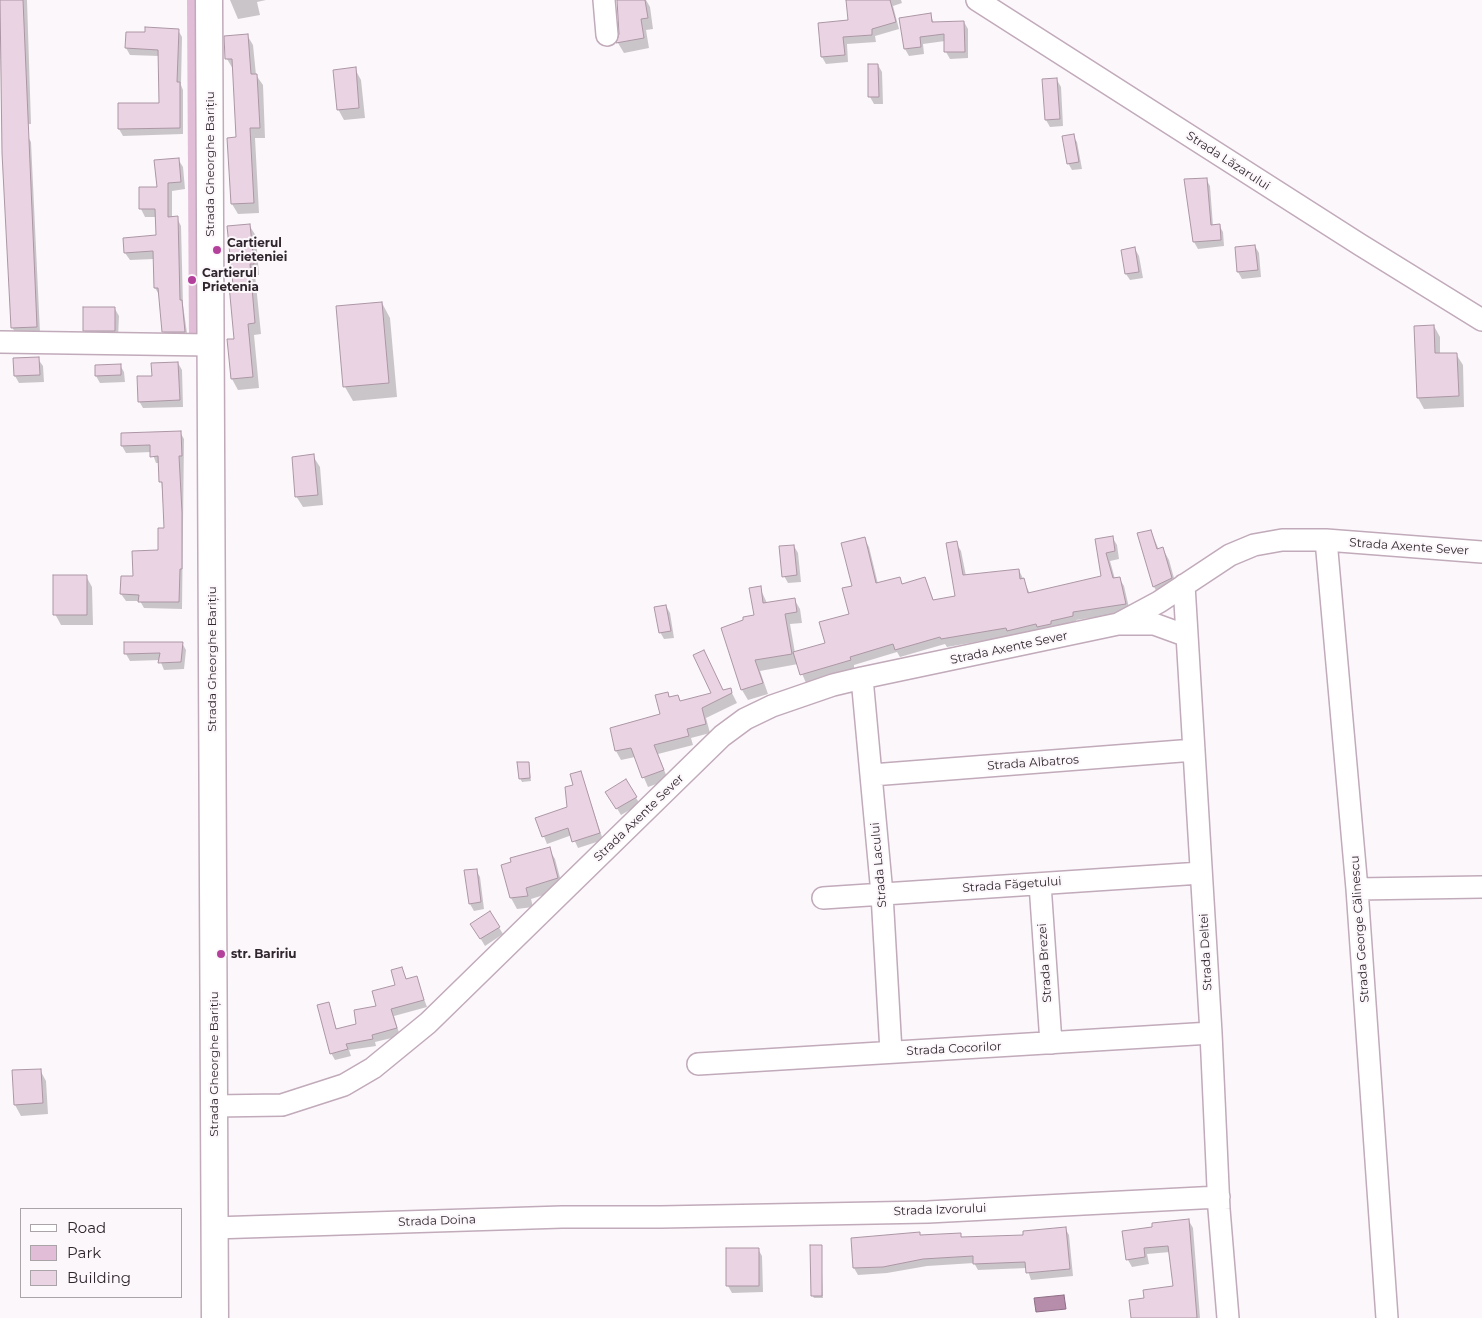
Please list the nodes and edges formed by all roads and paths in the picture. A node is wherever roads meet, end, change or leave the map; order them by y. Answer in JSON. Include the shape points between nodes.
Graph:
{"nodes":[{"id":1,"x":209,"y":0,"type":"edge"},
{"id":2,"x":604,"y":0,"type":"edge"},
{"id":3,"x":976,"y":0,"type":"edge"},
{"id":4,"x":607,"y":35,"type":"dead end"},
{"id":5,"x":1482,"y":320,"type":"edge"},
{"id":6,"x":0,"y":342,"type":"edge"},
{"id":7,"x":210,"y":345,"type":"junction"},
{"id":8,"x":1326,"y":540,"type":"junction"},
{"id":9,"x":1482,"y":552,"type":"edge"},
{"id":10,"x":1184,"y":585,"type":"junction"},
{"id":11,"x":1118,"y":624,"type":"junction"},
{"id":12,"x":1187,"y":636,"type":"junction"},
{"id":13,"x":862,"y":678,"type":"junction"},
{"id":14,"x":1194,"y":750,"type":"junction"},
{"id":15,"x":872,"y":775,"type":"junction"},
{"id":16,"x":1201,"y":873,"type":"junction"},
{"id":17,"x":1040,"y":884,"type":"junction"},
{"id":18,"x":1482,"y":887,"type":"edge"},
{"id":19,"x":1357,"y":889,"type":"junction"},
{"id":20,"x":882,"y":894,"type":"junction"},
{"id":21,"x":823,"y":898,"type":"dead end"},
{"id":22,"x":1211,"y":1033,"type":"junction"},
{"id":23,"x":1051,"y":1043,"type":"junction"},
{"id":24,"x":890,"y":1052,"type":"junction"},
{"id":25,"x":698,"y":1064,"type":"dead end"},
{"id":26,"x":214,"y":1106,"type":"junction"},
{"id":27,"x":1219,"y":1197,"type":"junction"},
{"id":28,"x":661,"y":1217,"type":"joint"},
{"id":29,"x":213,"y":1228,"type":"junction"},
{"id":30,"x":215,"y":1318,"type":"edge"},
{"id":31,"x":1228,"y":1318,"type":"edge"},
{"id":32,"x":1387,"y":1318,"type":"edge"}],
"edges":[{"from":1,"to":7,"type":"main road","name":"Strada Gheorghe Barițiu"},
{"from":2,"to":4,"type":"street"},
{"from":3,"to":5,"type":"street","name":"Strada Lăzarului"},
{"from":6,"to":7,"type":"street"},
{"from":7,"to":26,"type":"main road","name":"Strada Gheorghe Barițiu"},
{"from":8,"to":9,"type":"street","name":"Strada Axente Sever"},
{"from":8,"to":10,"type":"street","name":"Strada Axente Sever","via":[[1282,540],[1254,545],[1230,555]]},
{"from":8,"to":19,"type":"street","name":"Strada George Călinescu"},
{"from":10,"to":11,"type":"street","name":"Strada Axente Sever"},
{"from":10,"to":12,"type":"street","name":"Strada Deltei"},
{"from":11,"to":12,"type":"street","name":"Strada Axente Sever","via":[[1154,624]]},
{"from":11,"to":13,"type":"street","name":"Strada Axente Sever"},
{"from":12,"to":14,"type":"street","name":"Strada Deltei"},
{"from":13,"to":15,"type":"street","name":"Strada Lacului"},
{"from":13,"to":26,"type":"street","name":"Strada Axente Sever","via":[[772,706],[745,718],[722,736],[428,1023],[374,1068],[344,1085],[282,1105]]},
{"from":14,"to":15,"type":"street","name":"Strada Albatros"},
{"from":14,"to":16,"type":"street","name":"Strada Deltei"},
{"from":15,"to":20,"type":"street","name":"Strada Lacului"},
{"from":16,"to":17,"type":"street","name":"Strada Făgetului"},
{"from":16,"to":22,"type":"street","name":"Strada Deltei"},
{"from":17,"to":20,"type":"street","name":"Strada Făgetului"},
{"from":17,"to":23,"type":"street","name":"Strada Brezei"},
{"from":18,"to":19,"type":"street"},
{"from":19,"to":32,"type":"street","name":"Strada George Călinescu"},
{"from":20,"to":21,"type":"street","name":"Strada Făgetului"},
{"from":20,"to":24,"type":"street","name":"Strada Lacului"},
{"from":22,"to":23,"type":"street","name":"Strada Cocorilor"},
{"from":22,"to":27,"type":"street","name":"Strada Deltei"},
{"from":23,"to":24,"type":"street","name":"Strada Cocorilor"},
{"from":24,"to":25,"type":"street","name":"Strada Cocorilor"},
{"from":26,"to":29,"type":"main road","name":"Strada Gheorghe Barițiu"},
{"from":27,"to":28,"type":"street","name":"Strada Izvorului","via":[[928,1212]]},
{"from":27,"to":31,"type":"street","name":"Strada Deltei"},
{"from":28,"to":29,"type":"street","name":"Strada Doina"},
{"from":29,"to":30,"type":"main road","name":"Strada Gheorghe Barițiu"}]}
